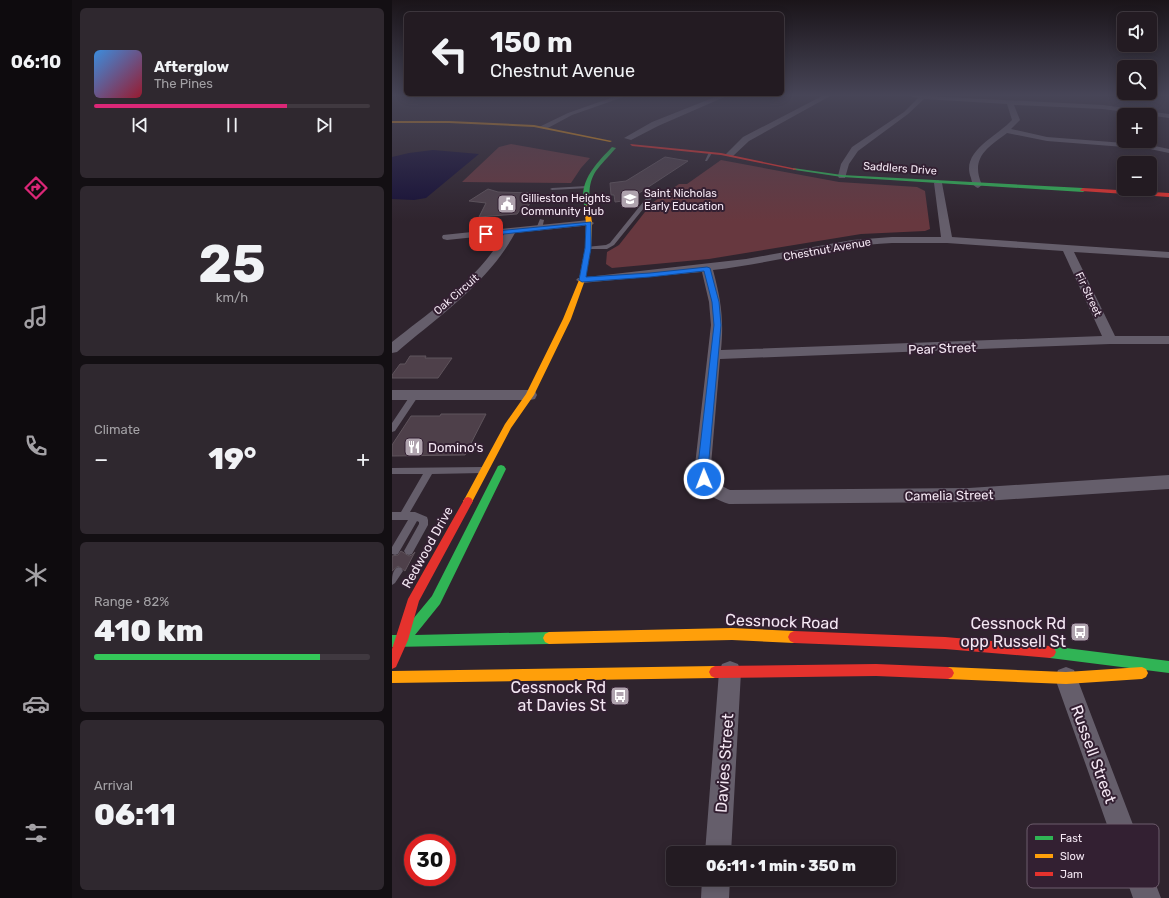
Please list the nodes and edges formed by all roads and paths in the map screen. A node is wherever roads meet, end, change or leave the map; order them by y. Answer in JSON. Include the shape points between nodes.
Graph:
{"nodes":[{"id":1,"x":583,"y":137,"type":"edge"},
{"id":2,"x":637,"y":137,"type":"edge"},
{"id":3,"x":748,"y":137,"type":"edge"},
{"id":4,"x":872,"y":137,"type":"edge"},
{"id":5,"x":1000,"y":137,"type":"edge"},
{"id":6,"x":1037,"y":137,"type":"edge"},
{"id":7,"x":630,"y":142,"type":"junction"},
{"id":8,"x":612,"y":144,"type":"junction"},
{"id":9,"x":1169,"y":151,"type":"edge"},
{"id":10,"x":729,"y":155,"type":"junction"},
{"id":11,"x":842,"y":176,"type":"junction"},
{"id":12,"x":938,"y":183,"type":"junction"},
{"id":13,"x":978,"y":185,"type":"junction"},
{"id":14,"x":586,"y":187,"type":"junction"},
{"id":15,"x":552,"y":189,"type":"dead end"},
{"id":16,"x":661,"y":190,"type":"dead end"},
{"id":17,"x":1169,"y":195,"type":"edge"},
{"id":18,"x":589,"y":224,"type":"junction"},
{"id":19,"x":511,"y":231,"type":"junction"},
{"id":20,"x":447,"y":238,"type":"dead end"},
{"id":21,"x":947,"y":240,"type":"junction"},
{"id":22,"x":588,"y":248,"type":"junction"},
{"id":23,"x":1068,"y":249,"type":"junction"},
{"id":24,"x":1169,"y":255,"type":"edge"},
{"id":25,"x":707,"y":268,"type":"junction"},
{"id":26,"x":582,"y":280,"type":"junction"},
{"id":27,"x":1110,"y":340,"type":"junction"},
{"id":28,"x":1169,"y":340,"type":"edge"},
{"id":29,"x":392,"y":349,"type":"edge"},
{"id":30,"x":714,"y":355,"type":"junction"},
{"id":31,"x":392,"y":395,"type":"edge"},
{"id":32,"x":415,"y":395,"type":"junction"},
{"id":33,"x":530,"y":395,"type":"junction"},
{"id":34,"x":523,"y":422,"type":"dead end"},
{"id":35,"x":392,"y":429,"type":"edge"},
{"id":36,"x":505,"y":460,"type":"dead end"},
{"id":37,"x":484,"y":470,"type":"junction"},
{"id":38,"x":392,"y":471,"type":"edge"},
{"id":39,"x":429,"y":471,"type":"junction"},
{"id":40,"x":1169,"y":482,"type":"edge"},
{"id":41,"x":392,"y":516,"type":"edge"},
{"id":42,"x":403,"y":516,"type":"junction"},
{"id":43,"x":415,"y":516,"type":"junction"},
{"id":44,"x":395,"y":551,"type":"dead end"},
{"id":45,"x":409,"y":551,"type":"dead end"},
{"id":46,"x":398,"y":571,"type":"dead end"},
{"id":47,"x":392,"y":580,"type":"edge"},
{"id":48,"x":402,"y":640,"type":"junction"},
{"id":49,"x":392,"y":641,"type":"edge"},
{"id":50,"x":392,"y":663,"type":"edge"},
{"id":51,"x":1169,"y":667,"type":"edge"},
{"id":52,"x":730,"y":672,"type":"junction"},
{"id":53,"x":1169,"y":672,"type":"edge"},
{"id":54,"x":392,"y":677,"type":"edge"},
{"id":55,"x":1066,"y":678,"type":"junction"},
{"id":56,"x":1120,"y":824,"type":"edge"},
{"id":57,"x":718,"y":846,"type":"edge"},
{"id":58,"x":716,"y":886,"type":"edge"},
{"id":59,"x":1143,"y":888,"type":"edge"},
{"id":60,"x":715,"y":898,"type":"edge"},
{"id":61,"x":1147,"y":898,"type":"edge"}],
"edges":[{"from":1,"to":8,"type":"street"},
{"from":2,"to":7,"type":"street"},
{"from":3,"to":10,"type":"street"},
{"from":4,"to":11,"type":"street","via":[[849,156]]},
{"from":5,"to":13,"type":"street","via":[[983,149],[976,158],[973,170]]},
{"from":6,"to":9,"type":"street","via":[[1150,146]]},
{"from":7,"to":8,"type":"street","name":"Saddlers Drive","via":[[618,138]]},
{"from":7,"to":10,"type":"street","name":"Saddlers Drive","via":[[708,156]]},
{"from":8,"to":14,"type":"street","via":[[591,173]]},
{"from":10,"to":11,"type":"street","name":"Saddlers Drive","via":[[785,168]]},
{"from":11,"to":12,"type":"street","name":"Saddlers Drive"},
{"from":12,"to":13,"type":"street","name":"Saddlers Drive"},
{"from":12,"to":21,"type":"street"},
{"from":13,"to":17,"type":"street","name":"Saddlers Drive"},
{"from":14,"to":15,"type":"lane"},
{"from":14,"to":18,"type":"street","name":"Redwood Drive"},
{"from":16,"to":22,"type":"lane","via":[[650,197],[612,244],[607,247]]},
{"from":18,"to":19,"type":"street","via":[[541,224]]},
{"from":18,"to":22,"type":"street","name":"Redwood Drive"},
{"from":19,"to":20,"type":"street"},
{"from":19,"to":29,"type":"street","name":"Oak Circuit","via":[[502,249],[484,269]]},
{"from":21,"to":23,"type":"street","name":"Chestnut Avenue"},
{"from":21,"to":25,"type":"street","name":"Chestnut Avenue","via":[[876,240]]},
{"from":22,"to":26,"type":"street","name":"Redwood Drive"},
{"from":23,"to":24,"type":"street","name":"Chestnut Avenue"},
{"from":23,"to":27,"type":"street","name":"Fir Street"},
{"from":25,"to":26,"type":"street","name":"Chestnut Avenue"},
{"from":25,"to":30,"type":"street","via":[[716,310]]},
{"from":26,"to":33,"type":"street","name":"Redwood Drive","via":[[567,319]]},
{"from":27,"to":28,"type":"street","name":"Pear Street"},
{"from":27,"to":30,"type":"street","name":"Pear Street"},
{"from":30,"to":40,"type":"street","name":"Camelia Street","via":[[703,465],[704,479],[713,490],[730,497],[969,496]]},
{"from":31,"to":32,"type":"street"},
{"from":32,"to":33,"type":"street"},
{"from":32,"to":35,"type":"lane"},
{"from":33,"to":34,"type":"street","name":"Redwood Drive"},
{"from":33,"to":37,"type":"street","name":"Redwood Drive","via":[[508,426]]},
{"from":36,"to":48,"type":"street","via":[[436,600]]},
{"from":37,"to":39,"type":"lane"},
{"from":37,"to":48,"type":"street","name":"Redwood Drive","via":[[414,599]]},
{"from":38,"to":39,"type":"lane"},
{"from":39,"to":42,"type":"lane"},
{"from":41,"to":42,"type":"lane"},
{"from":42,"to":43,"type":"lane"},
{"from":43,"to":44,"type":"lane"},
{"from":43,"to":45,"type":"lane","via":[[424,520]]},
{"from":46,"to":47,"type":"lane"},
{"from":48,"to":49,"type":"street","name":"Cessnock Road"},
{"from":48,"to":50,"type":"street"},
{"from":48,"to":51,"type":"street","name":"Cessnock Road","via":[[732,634],[945,643],[1058,653]]},
{"from":52,"to":54,"type":"street"},
{"from":52,"to":55,"type":"street","via":[[876,670]]},
{"from":52,"to":57,"type":"street","name":"Davies Street"},
{"from":53,"to":55,"type":"street"},
{"from":55,"to":56,"type":"street","name":"Russell Street"},
{"from":58,"to":60,"type":"street"},
{"from":59,"to":61,"type":"street","name":"Russell Street"}]}
